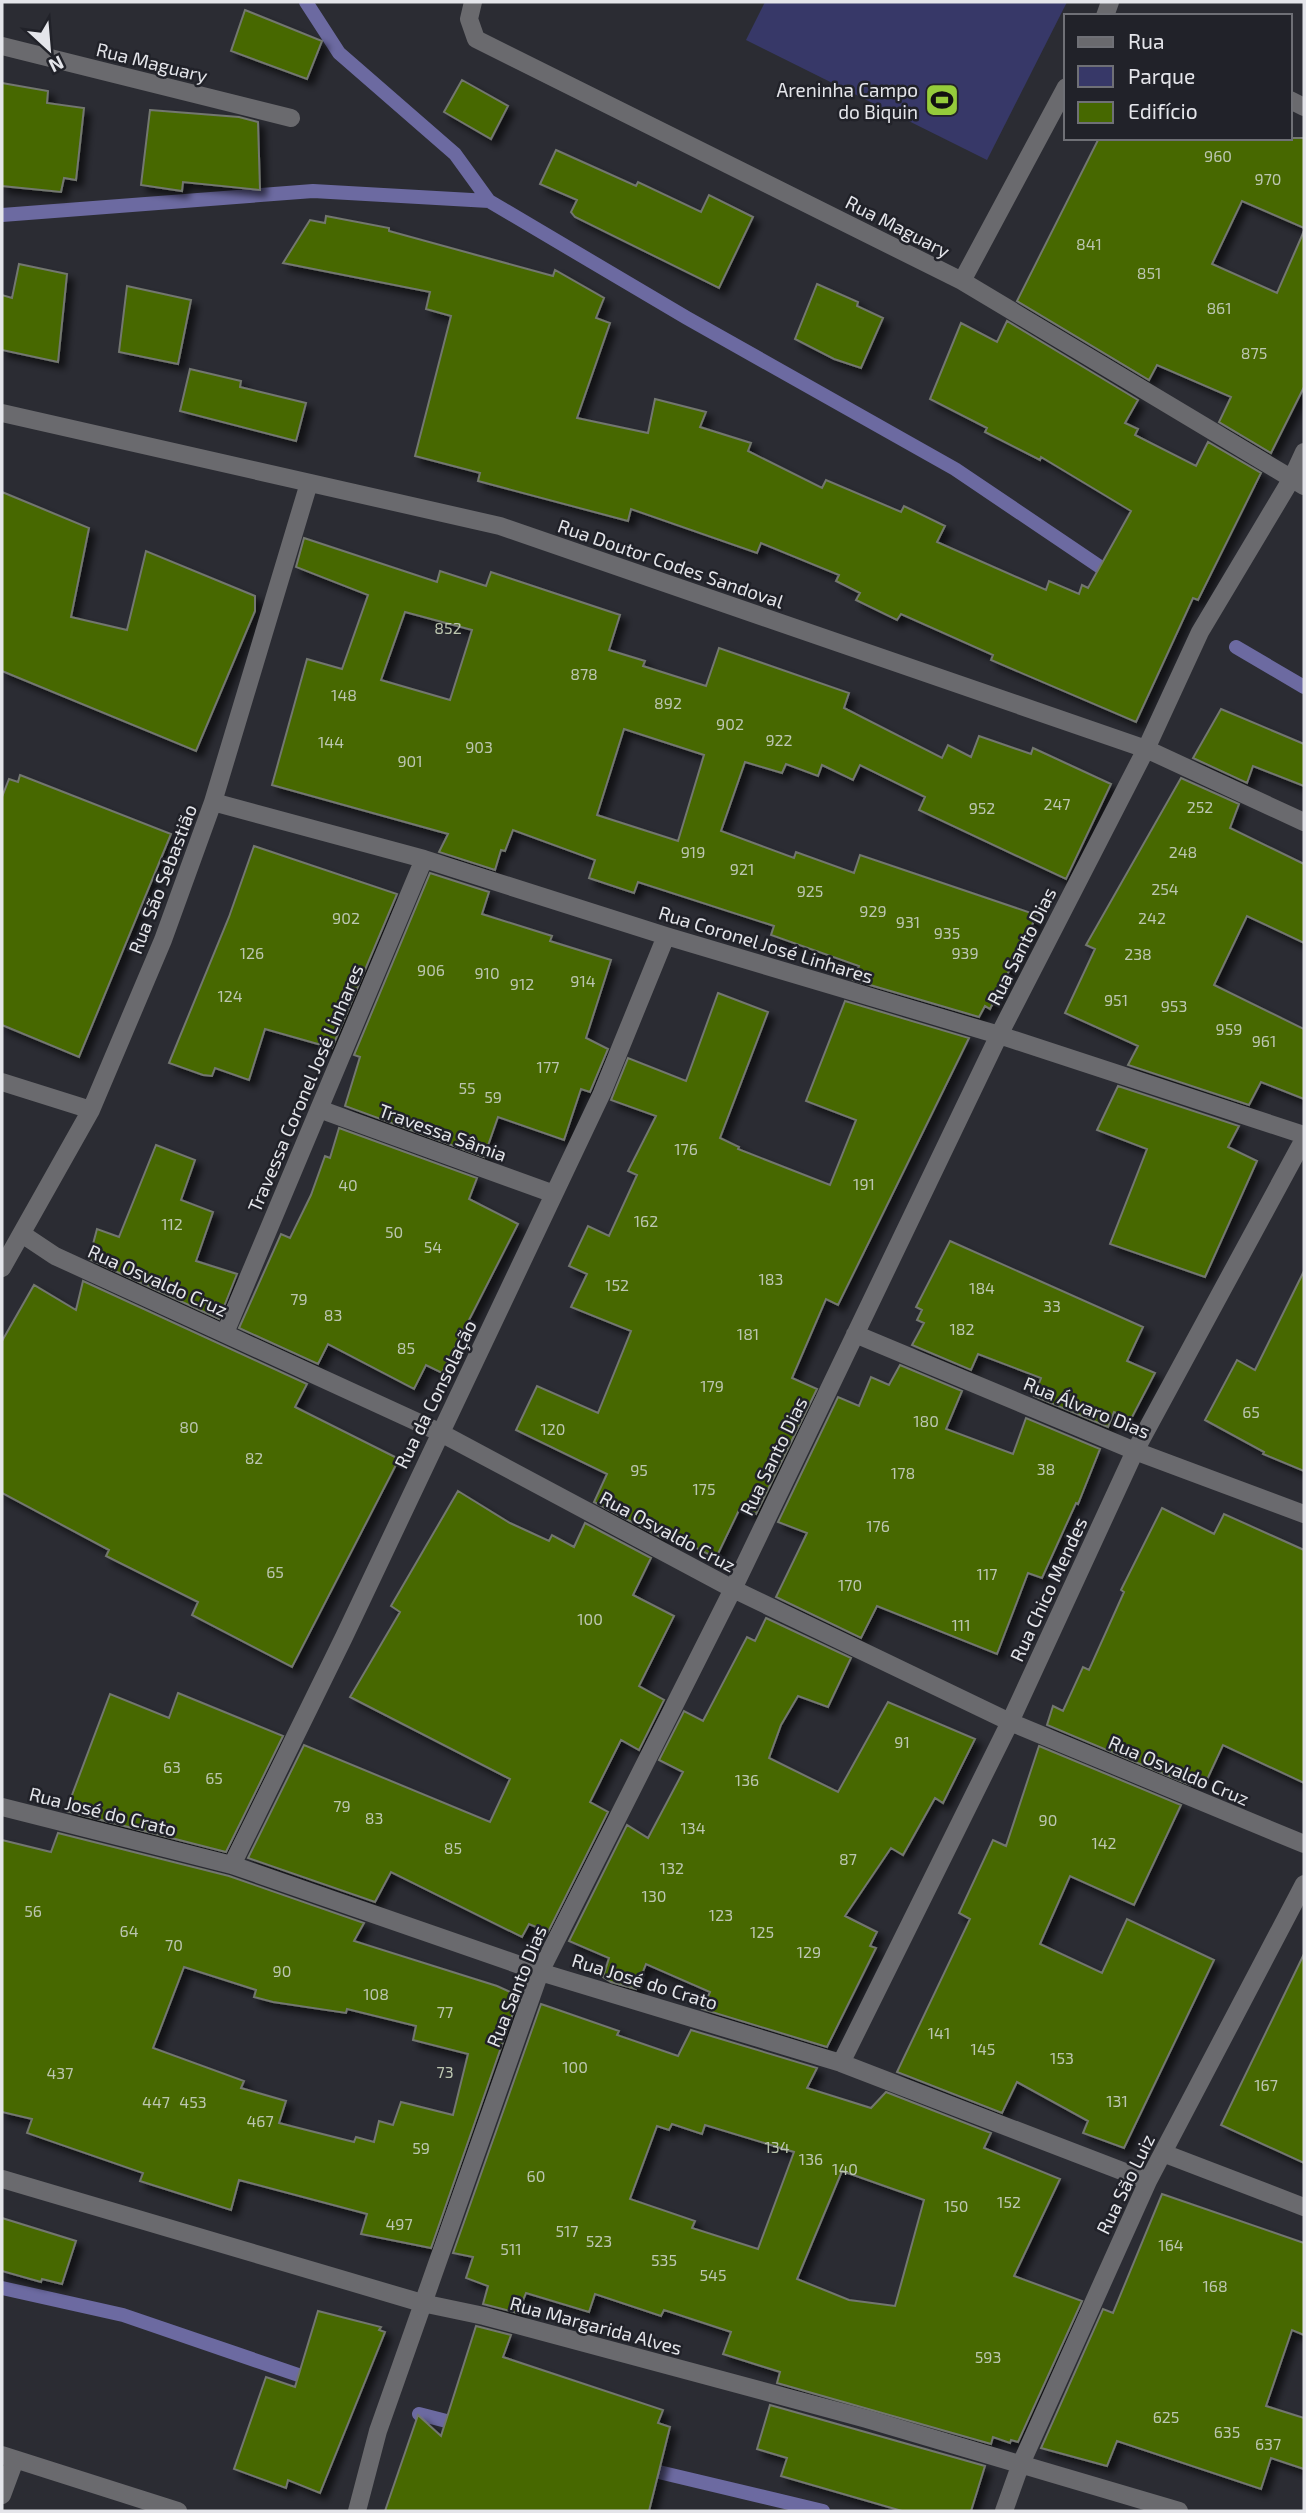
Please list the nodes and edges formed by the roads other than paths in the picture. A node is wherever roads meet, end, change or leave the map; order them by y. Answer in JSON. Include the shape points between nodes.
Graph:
{"nodes":[{"id":1,"x":471,"y":11,"type":"edge"},
{"id":2,"x":2,"y":46,"type":"edge"},
{"id":3,"x":1064,"y":91,"type":"edge"},
{"id":4,"x":292,"y":118,"type":"dead end"},
{"id":5,"x":961,"y":281,"type":"junction"},
{"id":6,"x":2,"y":413,"type":"edge"},
{"id":7,"x":1304,"y":452,"type":"edge"},
{"id":8,"x":1298,"y":482,"type":"edge"},
{"id":9,"x":309,"y":483,"type":"junction"},
{"id":10,"x":1146,"y":750,"type":"junction"},
{"id":11,"x":214,"y":802,"type":"junction"},
{"id":12,"x":1304,"y":822,"type":"edge"},
{"id":13,"x":424,"y":859,"type":"junction"},
{"id":14,"x":666,"y":936,"type":"junction"},
{"id":15,"x":999,"y":1035,"type":"junction"},
{"id":16,"x":2,"y":1082,"type":"edge"},
{"id":17,"x":319,"y":1109,"type":"junction"},
{"id":18,"x":91,"y":1110,"type":"junction"},
{"id":19,"x":1304,"y":1137,"type":"edge"},
{"id":20,"x":554,"y":1194,"type":"junction"},
{"id":21,"x":22,"y":1234,"type":"junction"},
{"id":22,"x":2,"y":1268,"type":"edge"},
{"id":23,"x":225,"y":1333,"type":"junction"},
{"id":24,"x":855,"y":1335,"type":"junction"},
{"id":25,"x":439,"y":1432,"type":"junction"},
{"id":26,"x":1135,"y":1451,"type":"junction"},
{"id":27,"x":1304,"y":1514,"type":"edge"},
{"id":28,"x":733,"y":1589,"type":"junction"},
{"id":29,"x":1010,"y":1722,"type":"junction"},
{"id":30,"x":2,"y":1807,"type":"edge"},
{"id":31,"x":1304,"y":1844,"type":"edge"},
{"id":32,"x":232,"y":1865,"type":"junction"},
{"id":33,"x":1304,"y":1884,"type":"edge"},
{"id":34,"x":540,"y":1972,"type":"junction"},
{"id":35,"x":841,"y":2063,"type":"junction"},
{"id":36,"x":1163,"y":2152,"type":"junction"},
{"id":37,"x":2,"y":2179,"type":"edge"},
{"id":38,"x":1148,"y":2181,"type":"junction"},
{"id":39,"x":1304,"y":2207,"type":"edge"},
{"id":40,"x":422,"y":2303,"type":"junction"},
{"id":41,"x":8,"y":2457,"type":"edge"},
{"id":42,"x":1020,"y":2466,"type":"junction"},
{"id":43,"x":2,"y":2496,"type":"edge"},
{"id":44,"x":178,"y":2511,"type":"edge"},
{"id":45,"x":356,"y":2511,"type":"edge"},
{"id":46,"x":1004,"y":2511,"type":"edge"},
{"id":47,"x":1179,"y":2511,"type":"edge"}],
"edges":[{"from":1,"to":5,"type":"street","name":"Rua Maguary","via":[[476,39]]},
{"from":2,"to":4,"type":"street","name":"Rua Maguary"},
{"from":3,"to":5,"type":"street"},
{"from":5,"to":8,"type":"street","name":"Rua Maguary"},
{"from":6,"to":9,"type":"street","name":"Rua Doutor Codes Sandoval"},
{"from":7,"to":8,"type":"street","name":"Rua Santo Dias"},
{"from":8,"to":10,"type":"street","name":"Rua Santo Dias","via":[[1200,632]]},
{"from":9,"to":10,"type":"street","name":"Rua Doutor Codes Sandoval","via":[[500,526]]},
{"from":9,"to":11,"type":"street","name":"Rua São Sebastião"},
{"from":10,"to":12,"type":"street","name":"Rua Doutor Codes Sandoval"},
{"from":10,"to":15,"type":"street","name":"Rua Santo Dias"},
{"from":11,"to":13,"type":"street","name":"Rua Coronel José Linhares"},
{"from":11,"to":18,"type":"street","name":"Rua São Sebastião","via":[[163,940]]},
{"from":13,"to":14,"type":"street","name":"Rua Coronel José Linhares"},
{"from":13,"to":17,"type":"street","name":"Travessa Coronel José Linhares"},
{"from":14,"to":15,"type":"street","name":"Rua Coronel José Linhares"},
{"from":14,"to":20,"type":"street","name":"Rua da Consolação"},
{"from":15,"to":19,"type":"street","name":"Rua Coronel José Linhares"},
{"from":15,"to":24,"type":"street","name":"Rua Santo Dias"},
{"from":16,"to":18,"type":"street"},
{"from":17,"to":20,"type":"street","name":"Travessa Sâmia"},
{"from":17,"to":23,"type":"street","name":"Travessa Coronel José Linhares"},
{"from":18,"to":21,"type":"street","name":"Rua São Sebastião"},
{"from":19,"to":26,"type":"street","name":"Rua Chico Mendes"},
{"from":20,"to":25,"type":"street","name":"Rua da Consolação"},
{"from":21,"to":22,"type":"street","name":"Rua São Sebastião"},
{"from":21,"to":23,"type":"street","name":"Rua Osvaldo Cruz","via":[[55,1256]]},
{"from":23,"to":25,"type":"street","name":"Rua Osvaldo Cruz"},
{"from":24,"to":26,"type":"street","name":"Rua Álvaro Dias"},
{"from":24,"to":28,"type":"street","name":"Rua Santo Dias"},
{"from":25,"to":28,"type":"street","name":"Rua Osvaldo Cruz"},
{"from":25,"to":32,"type":"street","name":"Rua da Consolação"},
{"from":26,"to":27,"type":"street","name":"Rua Álvaro Dias"},
{"from":26,"to":29,"type":"street","name":"Rua Chico Mendes"},
{"from":28,"to":29,"type":"street","name":"Rua Osvaldo Cruz"},
{"from":28,"to":34,"type":"street","name":"Rua Santo Dias"},
{"from":29,"to":31,"type":"street","name":"Rua Osvaldo Cruz"},
{"from":29,"to":35,"type":"street","name":"Rua Chico Mendes"},
{"from":30,"to":32,"type":"street","name":"Rua José do Crato"},
{"from":32,"to":34,"type":"street","name":"Rua José do Crato"},
{"from":33,"to":36,"type":"street","name":"Rua São Luiz"},
{"from":34,"to":35,"type":"street","name":"Rua José do Crato"},
{"from":34,"to":40,"type":"street","name":"Rua Santo Dias"},
{"from":35,"to":38,"type":"street","name":"Rua José do Crato"},
{"from":36,"to":38,"type":"street","name":"Rua São Luiz"},
{"from":36,"to":39,"type":"street"},
{"from":37,"to":40,"type":"street","name":"Rua Margarida Alves"},
{"from":38,"to":42,"type":"street","name":"Rua São Luiz"},
{"from":40,"to":42,"type":"street","name":"Rua Margarida Alves","via":[[866,2419]]},
{"from":40,"to":45,"type":"street","name":"Rua Santo Dias"},
{"from":41,"to":43,"type":"street"},
{"from":41,"to":44,"type":"street"},
{"from":42,"to":46,"type":"street","name":"Rua São Luiz"},
{"from":42,"to":47,"type":"street","name":"Rua Margarida Alves"}]}
